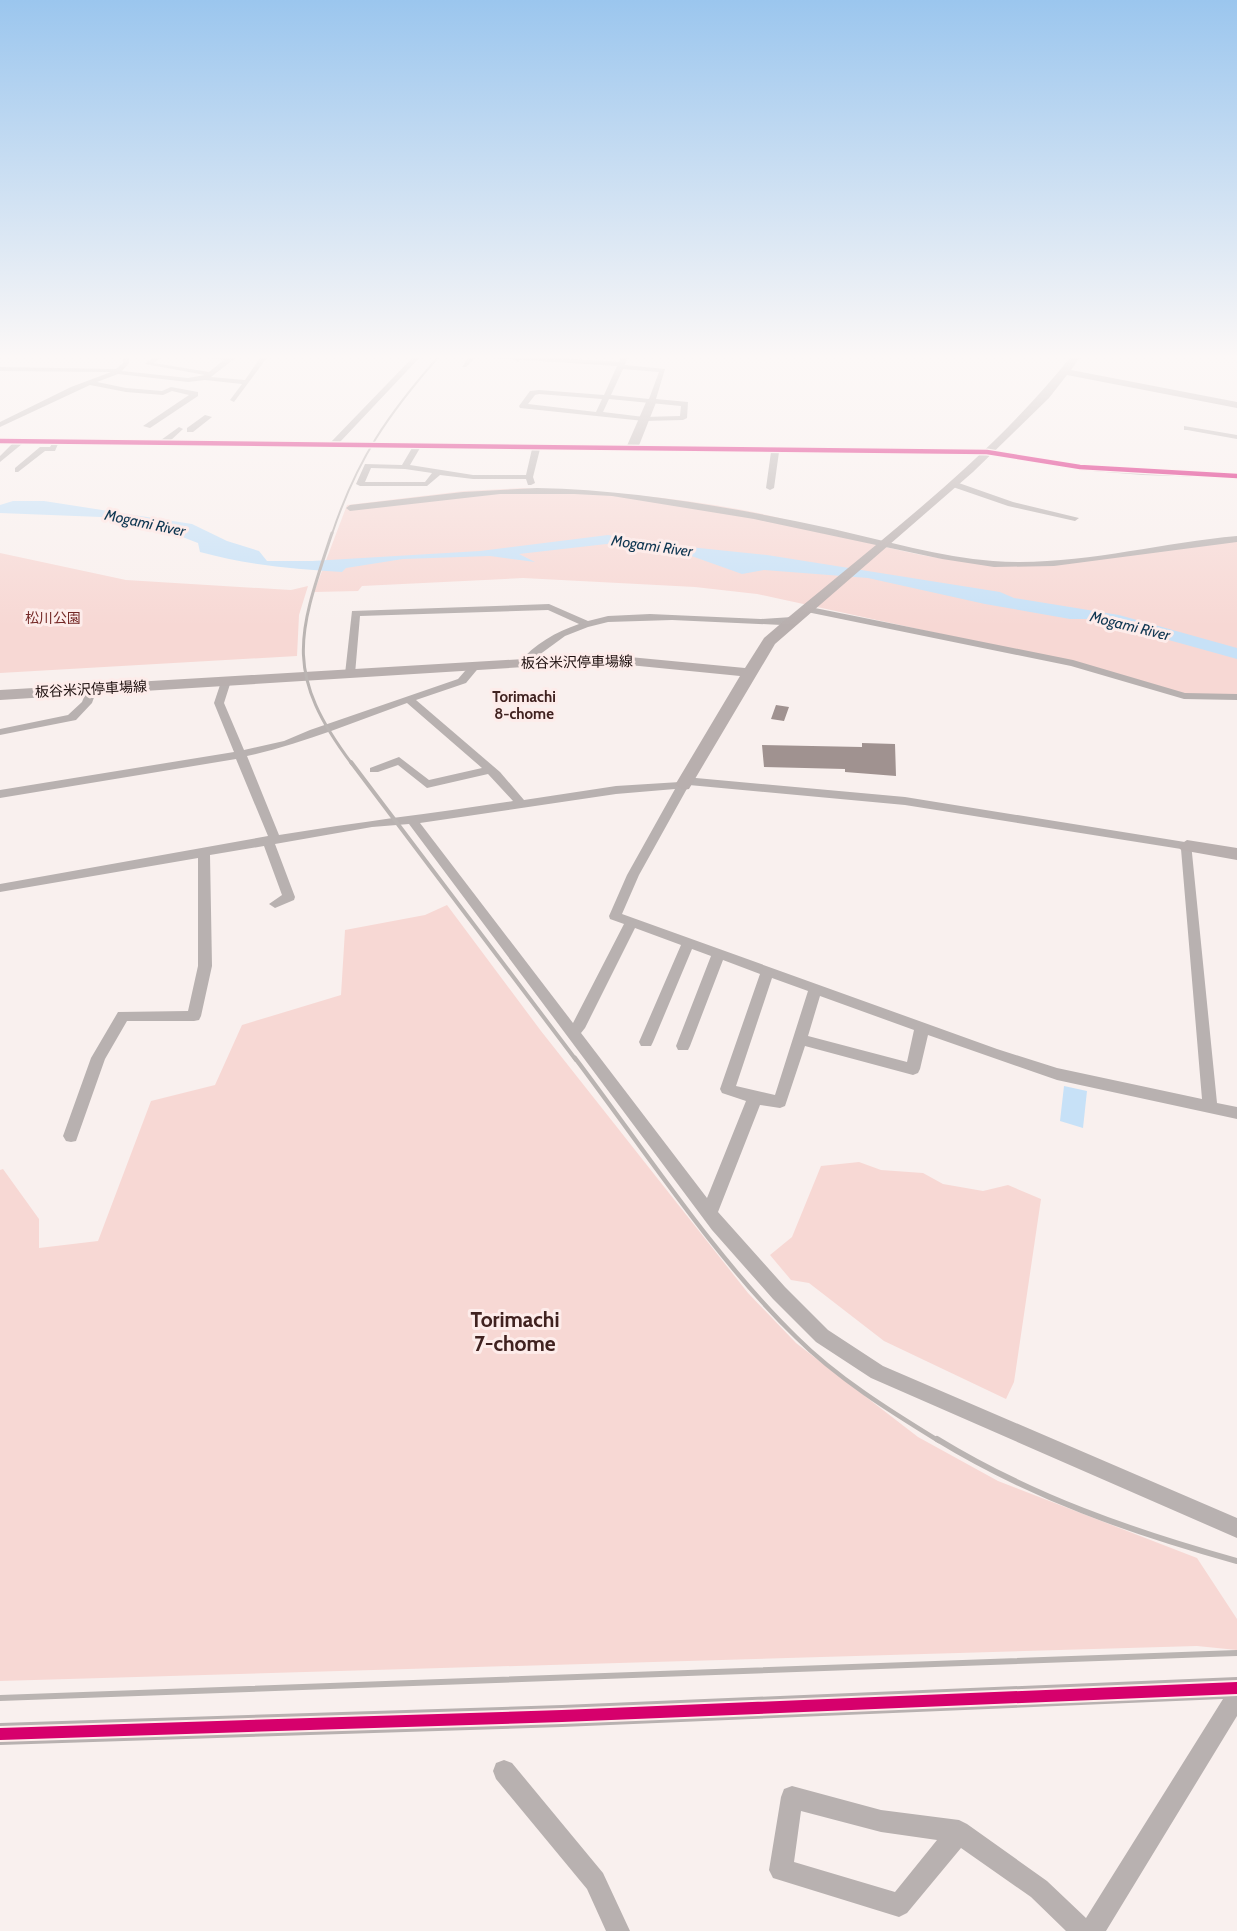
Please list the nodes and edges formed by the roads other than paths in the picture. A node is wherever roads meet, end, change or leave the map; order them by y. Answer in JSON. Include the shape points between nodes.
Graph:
{"nodes":[{"id":1,"x":17,"y":445,"type":"edge"},
{"id":2,"x":56,"y":445,"type":"edge"},
{"id":3,"x":418,"y":445,"type":"edge"},
{"id":4,"x":425,"y":445,"type":"edge"},
{"id":5,"x":633,"y":445,"type":"edge"},
{"id":6,"x":994,"y":445,"type":"edge"},
{"id":7,"x":537,"y":447,"type":"junction"},
{"id":8,"x":632,"y":448,"type":"junction"},
{"id":9,"x":775,"y":449,"type":"junction"},
{"id":10,"x":11,"y":452,"type":"junction"},
{"id":11,"x":987,"y":452,"type":"junction"},
{"id":12,"x":38,"y":453,"type":"junction"},
{"id":13,"x":0,"y":460,"type":"edge"},
{"id":14,"x":405,"y":467,"type":"junction"},
{"id":15,"x":18,"y":470,"type":"dead end"},
{"id":16,"x":438,"y":472,"type":"junction"},
{"id":17,"x":1237,"y":476,"type":"edge"},
{"id":18,"x":529,"y":477,"type":"junction"},
{"id":19,"x":953,"y":484,"type":"junction"},
{"id":20,"x":770,"y":488,"type":"dead end"},
{"id":21,"x":540,"y":489,"type":"junction"},
{"id":22,"x":350,"y":508,"type":"dead end"},
{"id":23,"x":1075,"y":518,"type":"dead end"},
{"id":24,"x":1237,"y":539,"type":"edge"},
{"id":25,"x":881,"y":544,"type":"junction"},
{"id":26,"x":807,"y":607,"type":"junction"},
{"id":27,"x":792,"y":620,"type":"junction"},
{"id":28,"x":588,"y":624,"type":"junction"},
{"id":29,"x":524,"y":663,"type":"junction"},
{"id":30,"x":476,"y":665,"type":"junction"},
{"id":31,"x":350,"y":674,"type":"junction"},
{"id":32,"x":750,"y":674,"type":"junction"},
{"id":33,"x":226,"y":681,"type":"junction"},
{"id":34,"x":92,"y":689,"type":"junction"},
{"id":35,"x":0,"y":695,"type":"edge"},
{"id":36,"x":1237,"y":697,"type":"edge"},
{"id":37,"x":410,"y":700,"type":"junction"},
{"id":38,"x":0,"y":732,"type":"edge"},
{"id":39,"x":238,"y":755,"type":"junction"},
{"id":40,"x":374,"y":770,"type":"dead end"},
{"id":41,"x":489,"y":770,"type":"junction"},
{"id":42,"x":684,"y":783,"type":"junction"},
{"id":43,"x":0,"y":794,"type":"edge"},
{"id":44,"x":520,"y":803,"type":"junction"},
{"id":45,"x":412,"y":820,"type":"junction"},
{"id":46,"x":272,"y":840,"type":"junction"},
{"id":47,"x":1187,"y":846,"type":"junction"},
{"id":48,"x":204,"y":852,"type":"junction"},
{"id":49,"x":1237,"y":854,"type":"edge"},
{"id":50,"x":0,"y":888,"type":"edge"},
{"id":51,"x":275,"y":904,"type":"dead end"},
{"id":52,"x":632,"y":922,"type":"junction"},
{"id":53,"x":688,"y":943,"type":"junction"},
{"id":54,"x":719,"y":953,"type":"junction"},
{"id":55,"x":768,"y":970,"type":"junction"},
{"id":56,"x":815,"y":990,"type":"junction"},
{"id":57,"x":578,"y":1028,"type":"dead end"},
{"id":58,"x":922,"y":1028,"type":"junction"},
{"id":59,"x":800,"y":1039,"type":"junction"},
{"id":60,"x":646,"y":1042,"type":"dead end"},
{"id":61,"x":683,"y":1046,"type":"dead end"},
{"id":62,"x":755,"y":1098,"type":"junction"},
{"id":63,"x":1210,"y":1108,"type":"junction"},
{"id":64,"x":1237,"y":1113,"type":"edge"},
{"id":65,"x":71,"y":1136,"type":"dead end"},
{"id":66,"x":709,"y":1213,"type":"junction"},
{"id":67,"x":1237,"y":1528,"type":"edge"},
{"id":68,"x":1237,"y":1688,"type":"edge"},
{"id":69,"x":1237,"y":1696,"type":"edge"},
{"id":70,"x":0,"y":1734,"type":"edge"},
{"id":71,"x":504,"y":1771,"type":"dead end"},
{"id":72,"x":959,"y":1832,"type":"junction"},
{"id":73,"x":618,"y":1931,"type":"edge"},
{"id":74,"x":1083,"y":1931,"type":"edge"},
{"id":75,"x":1092,"y":1931,"type":"edge"}],
"edges":[{"from":1,"to":10,"type":"street"},
{"from":2,"to":12,"type":"street"},
{"from":3,"to":14,"type":"street"},
{"from":4,"to":7,"type":"street"},
{"from":5,"to":8,"type":"main road"},
{"from":6,"to":11,"type":"main road"},
{"from":7,"to":8,"type":"street"},
{"from":7,"to":18,"type":"street"},
{"from":8,"to":9,"type":"street"},
{"from":9,"to":11,"type":"street"},
{"from":9,"to":20,"type":"street"},
{"from":10,"to":12,"type":"street"},
{"from":10,"to":13,"type":"street"},
{"from":11,"to":17,"type":"street","via":[[1107,471]]},
{"from":11,"to":19,"type":"main road"},
{"from":12,"to":15,"type":"street"},
{"from":14,"to":16,"type":"street"},
{"from":14,"to":16,"type":"street","via":[[368,466],[360,484],[427,484]]},
{"from":16,"to":18,"type":"street","via":[[473,477]]},
{"from":18,"to":21,"type":"street","via":[[530,486]]},
{"from":19,"to":23,"type":"street","via":[[1011,504]]},
{"from":19,"to":25,"type":"main road"},
{"from":21,"to":22,"type":"street","via":[[464,492]]},
{"from":21,"to":25,"type":"street","via":[[650,498]]},
{"from":24,"to":25,"type":"street","via":[[1016,564],[953,558]]},
{"from":25,"to":26,"type":"main road"},
{"from":26,"to":27,"type":"main road"},
{"from":26,"to":36,"type":"street","via":[[1073,663],[1184,696]]},
{"from":27,"to":28,"type":"street","via":[[608,619]]},
{"from":27,"to":32,"type":"main road","via":[[769,641]]},
{"from":28,"to":29,"type":"street","via":[[536,648]]},
{"from":28,"to":31,"type":"street","via":[[549,607],[354,613]]},
{"from":29,"to":30,"type":"main road","name":"板谷米沢停車場線"},
{"from":29,"to":32,"type":"main road","name":"板谷米沢停車場線","via":[[619,660]]},
{"from":30,"to":31,"type":"main road","name":"板谷米沢停車場線"},
{"from":30,"to":37,"type":"street","via":[[462,681]]},
{"from":31,"to":33,"type":"main road","name":"板谷米沢停車場線"},
{"from":32,"to":42,"type":"main road"},
{"from":33,"to":34,"type":"main road","name":"板谷米沢停車場線"},
{"from":33,"to":39,"type":"street","via":[[219,703]]},
{"from":34,"to":35,"type":"main road","name":"板谷米沢停車場線"},
{"from":34,"to":38,"type":"street","via":[[87,703],[72,718]]},
{"from":37,"to":39,"type":"street","via":[[287,744]]},
{"from":37,"to":41,"type":"street"},
{"from":39,"to":43,"type":"street"},
{"from":39,"to":46,"type":"street"},
{"from":40,"to":41,"type":"street","via":[[399,760],[427,784]]},
{"from":41,"to":44,"type":"street"},
{"from":42,"to":44,"type":"street"},
{"from":42,"to":47,"type":"street","via":[[905,801]]},
{"from":42,"to":52,"type":"street","via":[[633,874],[615,916]]},
{"from":44,"to":45,"type":"street"},
{"from":45,"to":46,"type":"street"},
{"from":45,"to":66,"type":"street"},
{"from":46,"to":48,"type":"street"},
{"from":46,"to":51,"type":"street","via":[[289,897]]},
{"from":47,"to":49,"type":"main road"},
{"from":47,"to":63,"type":"street"},
{"from":48,"to":50,"type":"street"},
{"from":48,"to":65,"type":"street","via":[[205,966],[194,1016],[123,1016],[98,1058]]},
{"from":52,"to":53,"type":"street"},
{"from":52,"to":57,"type":"street"},
{"from":53,"to":54,"type":"street"},
{"from":53,"to":60,"type":"street"},
{"from":54,"to":55,"type":"street"},
{"from":54,"to":61,"type":"street"},
{"from":55,"to":56,"type":"street"},
{"from":55,"to":62,"type":"street","via":[[727,1089]]},
{"from":56,"to":58,"type":"street"},
{"from":56,"to":59,"type":"street"},
{"from":58,"to":59,"type":"street","via":[[913,1069]]},
{"from":58,"to":63,"type":"street","via":[[1057,1074]]},
{"from":59,"to":62,"type":"street","via":[[780,1102]]},
{"from":62,"to":66,"type":"street"},
{"from":63,"to":64,"type":"street"},
{"from":66,"to":67,"type":"street","via":[[822,1336],[877,1372]]},
{"from":68,"to":70,"type":"street","via":[[550,1717]]},
{"from":69,"to":75,"type":"street"},
{"from":71,"to":73,"type":"street","via":[[596,1881]]},
{"from":72,"to":72,"type":"street","via":[[899,1905],[781,1870],[792,1797],[881,1821]]},
{"from":72,"to":74,"type":"street","via":[[1039,1889]]}]}
